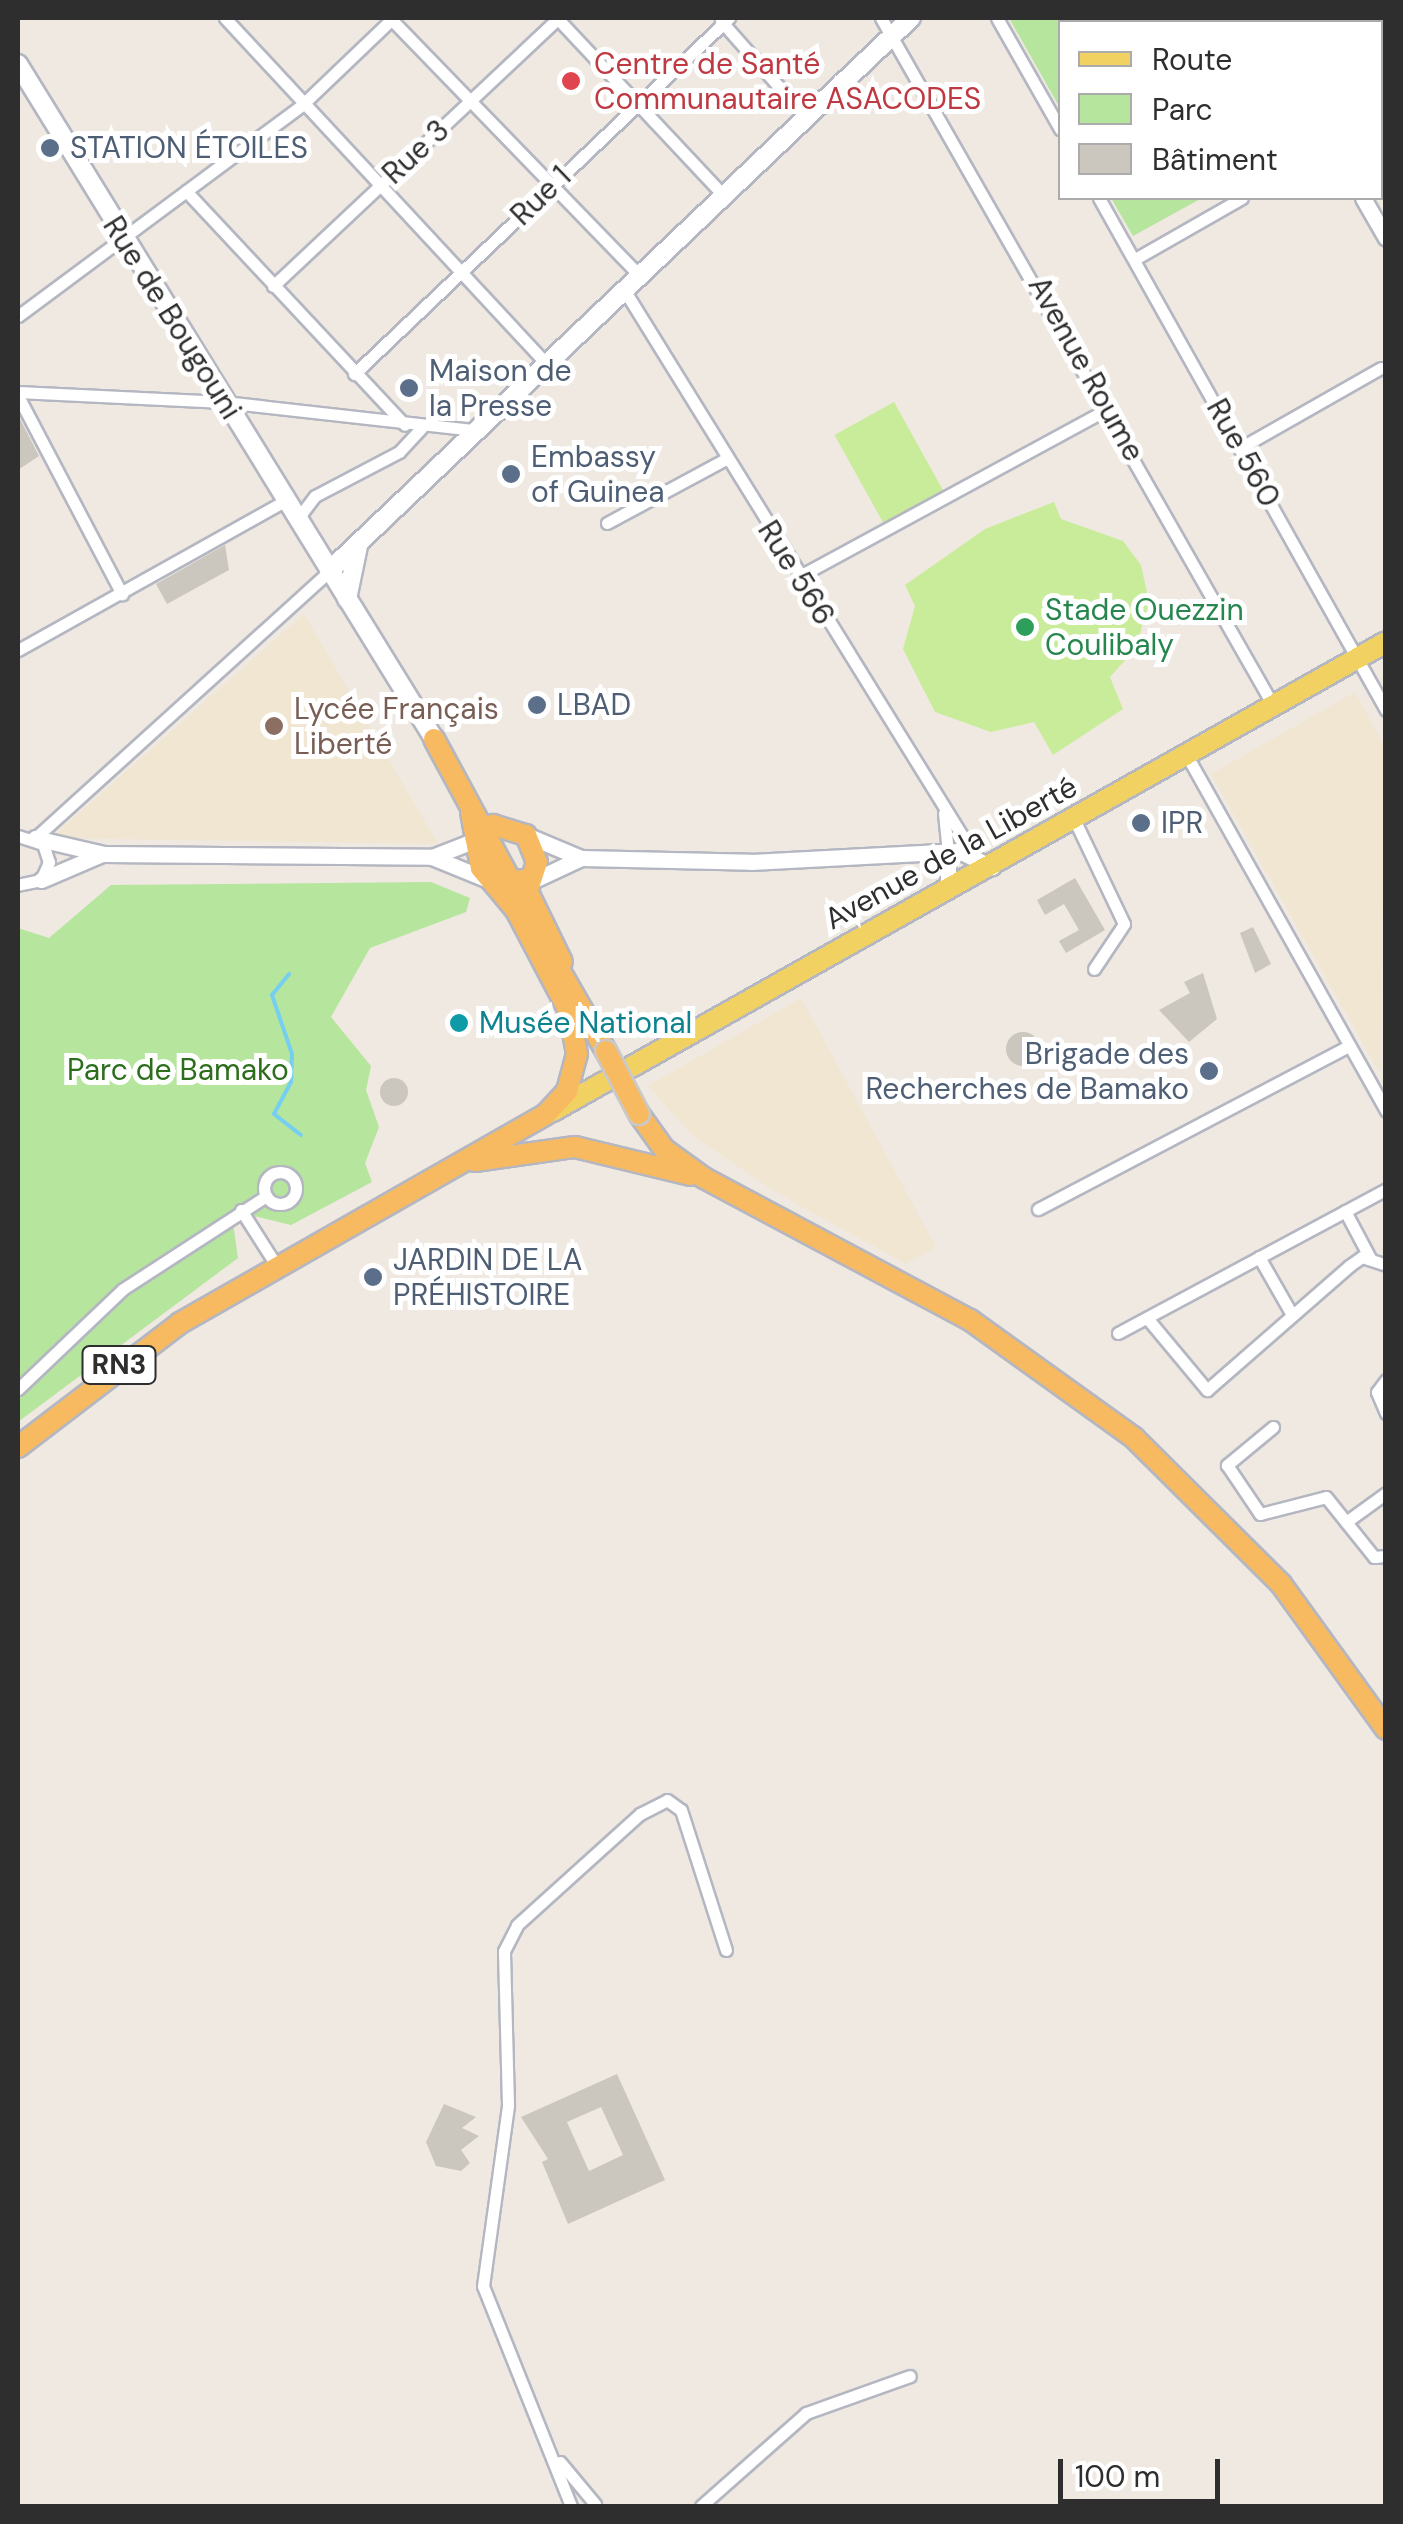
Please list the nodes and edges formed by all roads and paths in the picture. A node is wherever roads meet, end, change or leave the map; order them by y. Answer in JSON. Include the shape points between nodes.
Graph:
{"nodes":[{"id":1,"x":225,"y":18,"type":"edge"},
{"id":2,"x":241,"y":18,"type":"edge"},
{"id":3,"x":391,"y":18,"type":"edge"},
{"id":4,"x":558,"y":18,"type":"edge"},
{"id":5,"x":881,"y":18,"type":"edge"},
{"id":6,"x":910,"y":18,"type":"edge"},
{"id":7,"x":997,"y":18,"type":"edge"},
{"id":8,"x":724,"y":19,"type":"edge"},
{"id":9,"x":894,"y":32,"type":"junction"},
{"id":10,"x":243,"y":36,"type":"junction"},
{"id":11,"x":18,"y":66,"type":"edge"},
{"id":12,"x":471,"y":100,"type":"junction"},
{"id":13,"x":303,"y":104,"type":"junction"},
{"id":14,"x":637,"y":105,"type":"junction"},
{"id":15,"x":803,"y":114,"type":"junction"},
{"id":16,"x":1058,"y":125,"type":"edge"},
{"id":17,"x":554,"y":183,"type":"junction"},
{"id":18,"x":382,"y":184,"type":"junction"},
{"id":19,"x":186,"y":191,"type":"junction"},
{"id":20,"x":722,"y":194,"type":"junction"},
{"id":21,"x":1101,"y":200,"type":"edge"},
{"id":22,"x":1239,"y":200,"type":"edge"},
{"id":23,"x":1364,"y":200,"type":"edge"},
{"id":24,"x":1386,"y":238,"type":"edge"},
{"id":25,"x":123,"y":240,"type":"junction"},
{"id":26,"x":1134,"y":260,"type":"junction"},
{"id":27,"x":463,"y":270,"type":"junction"},
{"id":28,"x":639,"y":275,"type":"junction"},
{"id":29,"x":273,"y":286,"type":"junction"},
{"id":30,"x":623,"y":288,"type":"junction"},
{"id":31,"x":18,"y":316,"type":"edge"},
{"id":32,"x":546,"y":363,"type":"junction"},
{"id":33,"x":1381,"y":368,"type":"dead end"},
{"id":34,"x":354,"y":374,"type":"junction"},
{"id":35,"x":18,"y":394,"type":"edge"},
{"id":36,"x":224,"y":402,"type":"junction"},
{"id":37,"x":1109,"y":408,"type":"junction"},
{"id":38,"x":405,"y":425,"type":"junction"},
{"id":39,"x":421,"y":428,"type":"junction"},
{"id":40,"x":472,"y":430,"type":"junction"},
{"id":41,"x":1240,"y":448,"type":"junction"},
{"id":42,"x":724,"y":460,"type":"junction"},
{"id":43,"x":285,"y":501,"type":"junction"},
{"id":44,"x":296,"y":520,"type":"junction"},
{"id":45,"x":607,"y":523,"type":"dead end"},
{"id":46,"x":362,"y":539,"type":"junction"},
{"id":47,"x":329,"y":572,"type":"junction"},
{"id":48,"x":798,"y":577,"type":"junction"},
{"id":49,"x":122,"y":594,"type":"junction"},
{"id":50,"x":347,"y":599,"type":"junction"},
{"id":51,"x":1386,"y":642,"type":"edge"},
{"id":52,"x":18,"y":650,"type":"edge"},
{"id":53,"x":1356,"y":658,"type":"junction"},
{"id":54,"x":1274,"y":707,"type":"junction"},
{"id":55,"x":1386,"y":710,"type":"edge"},
{"id":56,"x":434,"y":738,"type":"joint"},
{"id":57,"x":1186,"y":754,"type":"junction"},
{"id":58,"x":943,"y":808,"type":"junction"},
{"id":59,"x":1074,"y":819,"type":"junction"},
{"id":60,"x":479,"y":827,"type":"junction"},
{"id":61,"x":526,"y":835,"type":"junction"},
{"id":62,"x":18,"y":836,"type":"edge"},
{"id":63,"x":36,"y":838,"type":"junction"},
{"id":64,"x":948,"y":853,"type":"junction"},
{"id":65,"x":104,"y":854,"type":"junction"},
{"id":66,"x":432,"y":857,"type":"junction"},
{"id":67,"x":582,"y":858,"type":"junction"},
{"id":68,"x":983,"y":861,"type":"junction"},
{"id":69,"x":41,"y":880,"type":"junction"},
{"id":70,"x":494,"y":883,"type":"junction"},
{"id":71,"x":18,"y":885,"type":"edge"},
{"id":72,"x":527,"y":887,"type":"junction"},
{"id":73,"x":948,"y":889,"type":"junction"},
{"id":74,"x":1094,"y":969,"type":"dead end"},
{"id":75,"x":1350,"y":1046,"type":"junction"},
{"id":76,"x":1386,"y":1111,"type":"edge"},
{"id":77,"x":545,"y":1115,"type":"junction"},
{"id":78,"x":454,"y":1166,"type":"junction"},
{"id":79,"x":704,"y":1178,"type":"junction"},
{"id":80,"x":1386,"y":1188,"type":"edge"},
{"id":81,"x":266,"y":1196,"type":"dead end"},
{"id":82,"x":1038,"y":1209,"type":"dead end"},
{"id":83,"x":242,"y":1210,"type":"junction"},
{"id":84,"x":1345,"y":1210,"type":"junction"},
{"id":85,"x":1259,"y":1257,"type":"junction"},
{"id":86,"x":1370,"y":1258,"type":"junction"},
{"id":87,"x":276,"y":1265,"type":"junction"},
{"id":88,"x":1386,"y":1265,"type":"edge"},
{"id":89,"x":1291,"y":1313,"type":"junction"},
{"id":90,"x":1147,"y":1318,"type":"junction"},
{"id":91,"x":1118,"y":1333,"type":"dead end"},
{"id":92,"x":1386,"y":1380,"type":"edge"},
{"id":93,"x":18,"y":1389,"type":"edge"},
{"id":94,"x":1386,"y":1414,"type":"edge"},
{"id":95,"x":1273,"y":1427,"type":"dead end"},
{"id":96,"x":18,"y":1447,"type":"edge"},
{"id":97,"x":1386,"y":1492,"type":"edge"},
{"id":98,"x":1346,"y":1522,"type":"junction"},
{"id":99,"x":1386,"y":1556,"type":"edge"},
{"id":100,"x":1386,"y":1728,"type":"edge"},
{"id":101,"x":726,"y":1950,"type":"dead end"},
{"id":102,"x":910,"y":2376,"type":"dead end"},
{"id":103,"x":554,"y":2455,"type":"junction"},
{"id":104,"x":570,"y":2506,"type":"edge"},
{"id":105,"x":597,"y":2506,"type":"edge"},
{"id":106,"x":701,"y":2506,"type":"edge"}],
"edges":[{"from":1,"to":10,"type":"street"},
{"from":2,"to":10,"type":"street"},
{"from":3,"to":12,"type":"street"},
{"from":3,"to":13,"type":"street"},
{"from":4,"to":12,"type":"street","name":"Rue 3"},
{"from":4,"to":14,"type":"street"},
{"from":5,"to":9,"type":"street","name":"Avenue Roume"},
{"from":6,"to":9,"type":"main road"},
{"from":7,"to":16,"type":"street"},
{"from":8,"to":14,"type":"street","name":"Rue 1"},
{"from":8,"to":15,"type":"street"},
{"from":9,"to":15,"type":"main road"},
{"from":9,"to":37,"type":"street","name":"Avenue Roume"},
{"from":10,"to":13,"type":"street"},
{"from":11,"to":25,"type":"main road","name":"Rue de Bougouni"},
{"from":12,"to":17,"type":"street"},
{"from":12,"to":18,"type":"street","name":"Rue 3"},
{"from":13,"to":18,"type":"street"},
{"from":13,"to":19,"type":"street"},
{"from":14,"to":17,"type":"street","name":"Rue 1"},
{"from":14,"to":20,"type":"street"},
{"from":15,"to":20,"type":"main road"},
{"from":17,"to":27,"type":"street","name":"Rue 1"},
{"from":17,"to":28,"type":"street"},
{"from":18,"to":27,"type":"street"},
{"from":18,"to":29,"type":"street","name":"Rue 3"},
{"from":19,"to":25,"type":"street"},
{"from":19,"to":29,"type":"street"},
{"from":20,"to":28,"type":"main road"},
{"from":21,"to":26,"type":"street","name":"Rue 560"},
{"from":22,"to":26,"type":"street"},
{"from":23,"to":24,"type":"street"},
{"from":25,"to":31,"type":"street"},
{"from":25,"to":36,"type":"main road","name":"Rue de Bougouni"},
{"from":26,"to":41,"type":"street","name":"Rue 560"},
{"from":27,"to":32,"type":"street"},
{"from":27,"to":34,"type":"street","name":"Rue 1"},
{"from":28,"to":30,"type":"main road"},
{"from":29,"to":34,"type":"street"},
{"from":30,"to":32,"type":"main road"},
{"from":30,"to":42,"type":"street","name":"Rue 566"},
{"from":32,"to":40,"type":"main road"},
{"from":33,"to":41,"type":"street"},
{"from":34,"to":38,"type":"street"},
{"from":35,"to":36,"type":"street"},
{"from":35,"to":49,"type":"street"},
{"from":36,"to":38,"type":"street"},
{"from":36,"to":43,"type":"main road","name":"Rue de Bougouni"},
{"from":37,"to":48,"type":"street"},
{"from":37,"to":54,"type":"street","name":"Avenue Roume"},
{"from":38,"to":39,"type":"street"},
{"from":39,"to":40,"type":"street"},
{"from":39,"to":44,"type":"street","via":[[399,452],[315,496]]},
{"from":40,"to":46,"type":"main road"},
{"from":41,"to":53,"type":"street","name":"Rue 560"},
{"from":42,"to":45,"type":"street"},
{"from":42,"to":48,"type":"street","name":"Rue 566"},
{"from":43,"to":44,"type":"main road","name":"Rue de Bougouni"},
{"from":43,"to":49,"type":"street"},
{"from":44,"to":47,"type":"main road","name":"Rue de Bougouni"},
{"from":46,"to":47,"type":"main road"},
{"from":46,"to":50,"type":"main road"},
{"from":47,"to":50,"type":"main road","name":"Rue de Bougouni"},
{"from":47,"to":63,"type":"street"},
{"from":48,"to":58,"type":"street","name":"Rue 566"},
{"from":49,"to":52,"type":"street"},
{"from":50,"to":56,"type":"main road","name":"Rue de Bougouni"},
{"from":51,"to":53,"type":"main road","name":"Avenue de la Liberté"},
{"from":53,"to":54,"type":"main road","name":"Avenue de la Liberté"},
{"from":53,"to":55,"type":"street","name":"Rue 560"},
{"from":54,"to":57,"type":"main road","name":"Avenue de la Liberté"},
{"from":56,"to":60,"type":"highway"},
{"from":57,"to":59,"type":"main road","name":"Avenue de la Liberté"},
{"from":57,"to":75,"type":"street"},
{"from":58,"to":64,"type":"street"},
{"from":58,"to":68,"type":"street","name":"Rue 566"},
{"from":59,"to":68,"type":"main road","name":"Avenue de la Liberté"},
{"from":59,"to":74,"type":"street","via":[[1124,924]]},
{"from":60,"to":61,"type":"highway"},
{"from":60,"to":66,"type":"street"},
{"from":60,"to":70,"type":"highway"},
{"from":60,"to":72,"type":"highway"},
{"from":61,"to":67,"type":"street"},
{"from":61,"to":72,"type":"highway"},
{"from":62,"to":63,"type":"street"},
{"from":63,"to":65,"type":"street"},
{"from":63,"to":69,"type":"street","via":[[49,862]]},
{"from":64,"to":67,"type":"street"},
{"from":64,"to":68,"type":"street"},
{"from":64,"to":73,"type":"street"},
{"from":65,"to":66,"type":"street"},
{"from":65,"to":69,"type":"street"},
{"from":66,"to":70,"type":"street"},
{"from":67,"to":72,"type":"street"},
{"from":68,"to":73,"type":"main road","name":"Avenue de la Liberté"},
{"from":69,"to":71,"type":"street"},
{"from":70,"to":72,"type":"street"},
{"from":70,"to":77,"type":"highway","via":[[575,1030],[575,1076]]},
{"from":72,"to":79,"type":"highway","bridge":true,"via":[[639,1114],[664,1149]]},
{"from":73,"to":77,"type":"main road","name":"Avenue de la Liberté"},
{"from":75,"to":76,"type":"street"},
{"from":75,"to":82,"type":"street"},
{"from":77,"to":78,"type":"highway"},
{"from":78,"to":79,"type":"highway","via":[[575,1147]]},
{"from":78,"to":87,"type":"highway","number":"RN3"},
{"from":79,"to":100,"type":"highway","via":[[970,1320],[1134,1438],[1280,1584]]},
{"from":80,"to":84,"type":"street"},
{"from":81,"to":83,"type":"street"},
{"from":83,"to":87,"type":"street"},
{"from":83,"to":93,"type":"street","via":[[214,1236],[115,1295]]},
{"from":84,"to":85,"type":"street"},
{"from":84,"to":86,"type":"street"},
{"from":85,"to":89,"type":"street"},
{"from":85,"to":90,"type":"street"},
{"from":86,"to":88,"type":"street"},
{"from":86,"to":89,"type":"street"},
{"from":87,"to":96,"type":"highway","number":"RN3","via":[[116,1367]]},
{"from":89,"to":90,"type":"street","via":[[1206,1390]]},
{"from":90,"to":91,"type":"street"},
{"from":92,"to":94,"type":"street","via":[[1377,1392]]},
{"from":95,"to":98,"type":"street","via":[[1227,1465],[1260,1514],[1318,1495]]},
{"from":97,"to":98,"type":"street"},
{"from":98,"to":99,"type":"street","via":[[1374,1557]]},
{"from":101,"to":103,"type":"street","via":[[681,1810],[667,1800],[640,1814],[516,1925],[504,1951],[508,2104],[482,2286]]},
{"from":102,"to":106,"type":"street","via":[[806,2414]]},
{"from":103,"to":104,"type":"street"},
{"from":103,"to":105,"type":"street"}]}
